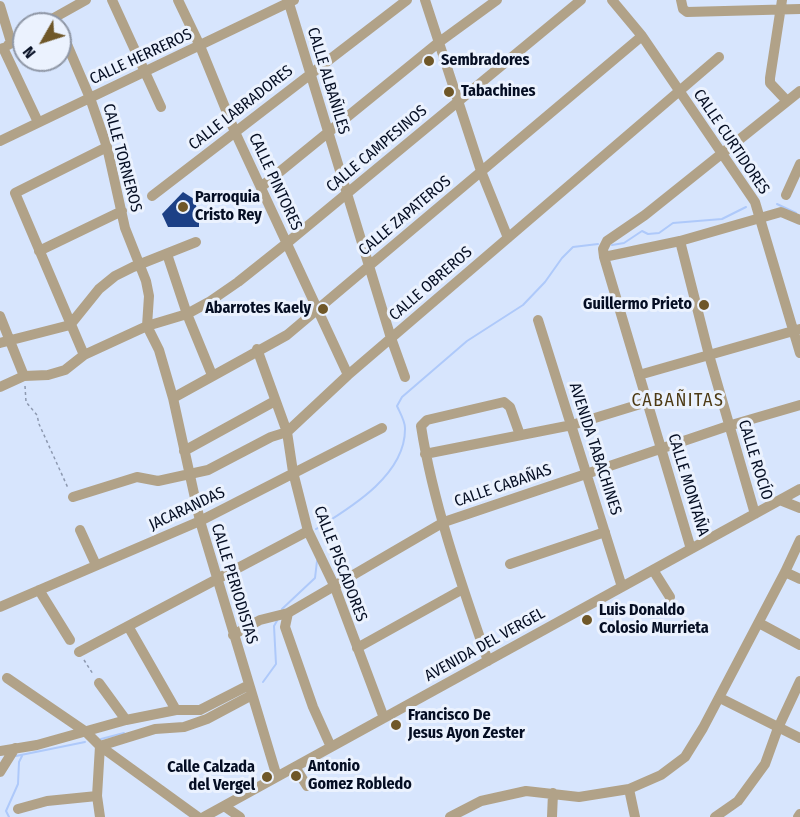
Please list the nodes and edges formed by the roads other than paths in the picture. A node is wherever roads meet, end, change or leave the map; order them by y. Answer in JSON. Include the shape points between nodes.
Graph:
{"nodes":[{"id":1,"x":112,"y":0,"type":"edge"},
{"id":2,"x":178,"y":0,"type":"edge"},
{"id":3,"x":406,"y":0,"type":"edge"},
{"id":4,"x":425,"y":0,"type":"edge"},
{"id":5,"x":497,"y":0,"type":"edge"},
{"id":6,"x":581,"y":0,"type":"edge"},
{"id":7,"x":612,"y":0,"type":"edge"},
{"id":8,"x":290,"y":1,"type":"edge"},
{"id":9,"x":682,"y":4,"type":"edge"},
{"id":10,"x":781,"y":5,"type":"edge"},
{"id":11,"x":0,"y":6,"type":"edge"},
{"id":12,"x":800,"y":9,"type":"edge"},
{"id":13,"x":642,"y":36,"type":"junction"},
{"id":14,"x":438,"y":43,"type":"junction"},
{"id":15,"x":200,"y":46,"type":"junction"},
{"id":16,"x":4,"y":47,"type":"edge"},
{"id":17,"x":72,"y":56,"type":"edge"},
{"id":18,"x":719,"y":57,"type":"dead end"},
{"id":19,"x":144,"y":71,"type":"junction"},
{"id":20,"x":310,"y":74,"type":"junction"},
{"id":21,"x":800,"y":90,"type":"edge"},
{"id":22,"x":680,"y":91,"type":"junction"},
{"id":23,"x":90,"y":98,"type":"junction"},
{"id":24,"x":787,"y":101,"type":"junction"},
{"id":25,"x":458,"y":102,"type":"junction"},
{"id":26,"x":161,"y":107,"type":"dead end"},
{"id":27,"x":38,"y":122,"type":"junction"},
{"id":28,"x":235,"y":132,"type":"junction"},
{"id":29,"x":328,"y":132,"type":"junction"},
{"id":30,"x":0,"y":141,"type":"edge"},
{"id":31,"x":107,"y":147,"type":"junction"},
{"id":32,"x":721,"y":152,"type":"junction"},
{"id":33,"x":800,"y":164,"type":"edge"},
{"id":34,"x":481,"y":171,"type":"junction"},
{"id":35,"x":261,"y":187,"type":"junction"},
{"id":36,"x":347,"y":193,"type":"junction"},
{"id":37,"x":786,"y":195,"type":"dead end"},
{"id":38,"x":152,"y":196,"type":"dead end"},
{"id":39,"x":122,"y":211,"type":"junction"},
{"id":40,"x":760,"y":217,"type":"junction"},
{"id":41,"x":800,"y":220,"type":"edge"},
{"id":42,"x":508,"y":238,"type":"junction"},
{"id":43,"x":680,"y":241,"type":"junction"},
{"id":44,"x":196,"y":242,"type":"dead end"},
{"id":45,"x":287,"y":243,"type":"junction"},
{"id":46,"x":39,"y":251,"type":"junction"},
{"id":47,"x":167,"y":254,"type":"junction"},
{"id":48,"x":604,"y":257,"type":"junction"},
{"id":49,"x":139,"y":264,"type":"junction"},
{"id":50,"x":369,"y":266,"type":"junction"},
{"id":51,"x":317,"y":309,"type":"junction"},
{"id":52,"x":187,"y":314,"type":"junction"},
{"id":53,"x":0,"y":316,"type":"edge"},
{"id":54,"x":538,"y":320,"type":"dead end"},
{"id":55,"x":70,"y":325,"type":"junction"},
{"id":56,"x":147,"y":326,"type":"junction"},
{"id":57,"x":797,"y":330,"type":"edge"},
{"id":58,"x":391,"y":338,"type":"junction"},
{"id":59,"x":5,"y":341,"type":"edge"},
{"id":60,"x":257,"y":349,"type":"junction"},
{"id":61,"x":800,"y":354,"type":"edge"},
{"id":62,"x":84,"y":355,"type":"junction"},
{"id":63,"x":709,"y":355,"type":"junction"},
{"id":64,"x":212,"y":375,"type":"junction"},
{"id":65,"x":348,"y":375,"type":"junction"},
{"id":66,"x":639,"y":375,"type":"junction"},
{"id":67,"x":24,"y":376,"type":"junction"},
{"id":68,"x":405,"y":376,"type":"dead end"},
{"id":69,"x":0,"y":387,"type":"edge"},
{"id":70,"x":173,"y":398,"type":"junction"},
{"id":71,"x":275,"y":401,"type":"junction"},
{"id":72,"x":647,"y":402,"type":"junction"},
{"id":73,"x":800,"y":405,"type":"edge"},
{"id":74,"x":572,"y":425,"type":"junction"},
{"id":75,"x":729,"y":426,"type":"junction"},
{"id":76,"x":382,"y":428,"type":"dead end"},
{"id":77,"x":287,"y":432,"type":"junction"},
{"id":78,"x":520,"y":435,"type":"junction"},
{"id":79,"x":661,"y":448,"type":"junction"},
{"id":80,"x":184,"y":451,"type":"junction"},
{"id":81,"x":425,"y":454,"type":"junction"},
{"id":82,"x":293,"y":472,"type":"junction"},
{"id":83,"x":587,"y":474,"type":"junction"},
{"id":84,"x":189,"y":475,"type":"junction"},
{"id":85,"x":800,"y":489,"type":"edge"},
{"id":86,"x":72,"y":497,"type":"road end"},
{"id":87,"x":780,"y":500,"type":"junction"},
{"id":88,"x":800,"y":508,"type":"edge"},
{"id":89,"x":755,"y":514,"type":"junction"},
{"id":90,"x":200,"y":521,"type":"junction"},
{"id":91,"x":444,"y":522,"type":"junction"},
{"id":92,"x":80,"y":530,"type":"dead end"},
{"id":93,"x":308,"y":531,"type":"junction"},
{"id":94,"x":605,"y":532,"type":"junction"},
{"id":95,"x":800,"y":540,"type":"edge"},
{"id":96,"x":691,"y":549,"type":"junction"},
{"id":97,"x":510,"y":564,"type":"dead end"},
{"id":98,"x":96,"y":565,"type":"junction"},
{"id":99,"x":653,"y":570,"type":"junction"},
{"id":100,"x":785,"y":572,"type":"junction"},
{"id":101,"x":217,"y":579,"type":"junction"},
{"id":102,"x":800,"y":579,"type":"edge"},
{"id":103,"x":334,"y":585,"type":"junction"},
{"id":104,"x":622,"y":587,"type":"junction"},
{"id":105,"x":463,"y":589,"type":"junction"},
{"id":106,"x":39,"y":590,"type":"junction"},
{"id":107,"x":670,"y":597,"type":"dead end"},
{"id":108,"x":0,"y":606,"type":"edge"},
{"id":109,"x":288,"y":613,"type":"junction"},
{"id":110,"x":759,"y":623,"type":"junction"},
{"id":111,"x":128,"y":626,"type":"junction"},
{"id":112,"x":232,"y":635,"type":"junction"},
{"id":113,"x":70,"y":640,"type":"dead end"},
{"id":114,"x":800,"y":645,"type":"edge"},
{"id":115,"x":357,"y":648,"type":"junction"},
{"id":116,"x":79,"y":652,"type":"road end"},
{"id":117,"x":488,"y":661,"type":"junction"},
{"id":118,"x":7,"y":678,"type":"dead end"},
{"id":119,"x":800,"y":681,"type":"edge"},
{"id":120,"x":99,"y":683,"type":"road end"},
{"id":121,"x":251,"y":690,"type":"junction"},
{"id":122,"x":720,"y":698,"type":"junction"},
{"id":123,"x":176,"y":710,"type":"junction"},
{"id":124,"x":384,"y":718,"type":"junction"},
{"id":125,"x":126,"y":720,"type":"junction"},
{"id":126,"x":778,"y":728,"type":"junction"},
{"id":127,"x":86,"y":732,"type":"junction"},
{"id":128,"x":800,"y":738,"type":"edge"},
{"id":129,"x":100,"y":746,"type":"junction"},
{"id":130,"x":331,"y":747,"type":"junction"},
{"id":131,"x":15,"y":748,"type":"junction"},
{"id":132,"x":0,"y":751,"type":"edge"},
{"id":133,"x":295,"y":767,"type":"junction"},
{"id":134,"x":0,"y":772,"type":"edge"},
{"id":135,"x":277,"y":777,"type":"junction"},
{"id":136,"x":307,"y":786,"type":"dead end"},
{"id":137,"x":629,"y":789,"type":"junction"},
{"id":138,"x":553,"y":793,"type":"junction"},
{"id":139,"x":97,"y":796,"type":"junction"},
{"id":140,"x":224,"y":806,"type":"junction"},
{"id":141,"x":18,"y":809,"type":"dead end"},
{"id":142,"x":100,"y":817,"type":"edge"},
{"id":143,"x":198,"y":817,"type":"edge"},
{"id":144,"x":204,"y":817,"type":"edge"},
{"id":145,"x":240,"y":817,"type":"edge"},
{"id":146,"x":450,"y":817,"type":"edge"},
{"id":147,"x":552,"y":817,"type":"edge"},
{"id":148,"x":636,"y":817,"type":"edge"},
{"id":149,"x":715,"y":817,"type":"edge"}],
"edges":[{"from":1,"to":19,"type":"street"},
{"from":2,"to":15,"type":"street","name":"CALLE PINTORES"},
{"from":3,"to":20,"type":"street","name":"CALLE LABRADORES"},
{"from":4,"to":14,"type":"street"},
{"from":5,"to":14,"type":"street"},
{"from":6,"to":25,"type":"street","name":"CALLE CAMPESINOS"},
{"from":7,"to":13,"type":"street","name":"CALLE CURTIDORES"},
{"from":8,"to":15,"type":"street","name":"CALLE HERREROS"},
{"from":8,"to":20,"type":"street","name":"CALLE ALBAÑILES"},
{"from":9,"to":10,"type":"street","via":[[687,12]]},
{"from":10,"to":12,"type":"street"},
{"from":10,"to":24,"type":"street","via":[[770,83]]},
{"from":11,"to":16,"type":"street"},
{"from":13,"to":22,"type":"street","name":"CALLE CURTIDORES"},
{"from":13,"to":34,"type":"street","name":"CALLE ZAPATEROS"},
{"from":14,"to":25,"type":"street"},
{"from":14,"to":29,"type":"street"},
{"from":15,"to":19,"type":"street","name":"CALLE HERREROS"},
{"from":15,"to":28,"type":"street","name":"CALLE PINTORES"},
{"from":16,"to":27,"type":"street"},
{"from":17,"to":23,"type":"street","name":"CALLE TORNEROS"},
{"from":18,"to":22,"type":"street","name":"CALLE OBREROS"},
{"from":19,"to":23,"type":"street","name":"CALLE HERREROS"},
{"from":19,"to":26,"type":"street"},
{"from":20,"to":28,"type":"street","name":"CALLE LABRADORES"},
{"from":20,"to":29,"type":"street","name":"CALLE ALBAÑILES"},
{"from":21,"to":24,"type":"street"},
{"from":22,"to":32,"type":"street","name":"CALLE CURTIDORES"},
{"from":22,"to":42,"type":"street","name":"CALLE OBREROS"},
{"from":23,"to":27,"type":"street","name":"CALLE HERREROS"},
{"from":23,"to":31,"type":"street","name":"CALLE TORNEROS"},
{"from":24,"to":32,"type":"street"},
{"from":25,"to":34,"type":"street"},
{"from":25,"to":36,"type":"street","name":"CALLE CAMPESINOS"},
{"from":27,"to":30,"type":"street","name":"CALLE HERREROS"},
{"from":28,"to":35,"type":"street","name":"CALLE PINTORES"},
{"from":28,"to":38,"type":"street","name":"CALLE LABRADORES"},
{"from":29,"to":35,"type":"street"},
{"from":29,"to":36,"type":"street","name":"CALLE ALBAÑILES"},
{"from":31,"to":39,"type":"street","name":"CALLE TORNEROS"},
{"from":31,"to":46,"type":"street","via":[[15,193]]},
{"from":32,"to":40,"type":"street","name":"CALLE CURTIDORES","via":[[755,202]]},
{"from":32,"to":48,"type":"street","via":[[607,241]]},
{"from":33,"to":37,"type":"street"},
{"from":34,"to":42,"type":"street"},
{"from":34,"to":50,"type":"street","name":"CALLE ZAPATEROS"},
{"from":35,"to":45,"type":"street","name":"CALLE PINTORES"},
{"from":36,"to":45,"type":"street","name":"CALLE CAMPESINOS"},
{"from":36,"to":50,"type":"street","name":"CALLE ALBAÑILES"},
{"from":39,"to":46,"type":"street"},
{"from":39,"to":49,"type":"street","name":"CALLE TORNEROS"},
{"from":40,"to":41,"type":"street","via":[[781,212]]},
{"from":40,"to":43,"type":"street"},
{"from":40,"to":57,"type":"street","name":"CALLE CURTIDORES"},
{"from":42,"to":58,"type":"street","name":"CALLE OBREROS"},
{"from":43,"to":48,"type":"street"},
{"from":43,"to":63,"type":"street","name":"CALLE ROCÍO"},
{"from":44,"to":47,"type":"street"},
{"from":45,"to":51,"type":"street","name":"CALLE PINTORES"},
{"from":45,"to":52,"type":"street","name":"CALLE CAMPESINOS","via":[[238,282]]},
{"from":46,"to":55,"type":"street"},
{"from":47,"to":49,"type":"street"},
{"from":47,"to":52,"type":"street"},
{"from":48,"to":66,"type":"street","name":"CALLE MONTAÑA"},
{"from":49,"to":55,"type":"street","via":[[99,289]]},
{"from":49,"to":56,"type":"street","name":"CALLE TORNEROS","via":[[149,296]]},
{"from":50,"to":51,"type":"street","name":"CALLE ZAPATEROS"},
{"from":50,"to":58,"type":"street","name":"CALLE ALBAÑILES"},
{"from":51,"to":60,"type":"street","name":"CALLE ZAPATEROS","via":[[286,334]]},
{"from":51,"to":65,"type":"street","name":"CALLE PINTORES"},
{"from":52,"to":56,"type":"street","name":"CALLE CAMPESINOS"},
{"from":52,"to":64,"type":"street"},
{"from":53,"to":59,"type":"street"},
{"from":54,"to":74,"type":"street","name":"AVENIDA TABACHINES"},
{"from":55,"to":59,"type":"street"},
{"from":55,"to":62,"type":"street"},
{"from":56,"to":62,"type":"street","name":"CALLE CAMPESINOS"},
{"from":56,"to":70,"type":"street","name":"CALLE PERIODISTAS","via":[[159,350]]},
{"from":57,"to":61,"type":"street","name":"CALLE CURTIDORES"},
{"from":57,"to":63,"type":"street"},
{"from":58,"to":65,"type":"street","name":"CALLE OBREROS"},
{"from":58,"to":68,"type":"street","name":"CALLE ALBAÑILES"},
{"from":59,"to":67,"type":"street"},
{"from":60,"to":64,"type":"street","name":"CALLE ZAPATEROS"},
{"from":60,"to":71,"type":"street","name":"CALLE PISCADORES"},
{"from":62,"to":67,"type":"street","name":"CALLE CAMPESINOS","via":[[65,370]]},
{"from":63,"to":66,"type":"street"},
{"from":63,"to":75,"type":"street","name":"CALLE ROCÍO"},
{"from":64,"to":70,"type":"street","name":"CALLE ZAPATEROS"},
{"from":65,"to":77,"type":"street","name":"CALLE OBREROS"},
{"from":66,"to":72,"type":"street","name":"CALLE MONTAÑA"},
{"from":67,"to":69,"type":"street","name":"CALLE CAMPESINOS"},
{"from":70,"to":80,"type":"street","name":"CALLE PERIODISTAS"},
{"from":71,"to":77,"type":"street","name":"CALLE PISCADORES"},
{"from":71,"to":80,"type":"street"},
{"from":72,"to":74,"type":"street"},
{"from":72,"to":79,"type":"street","name":"CALLE MONTAÑA"},
{"from":73,"to":75,"type":"street","name":"CALLE CABAÑAS"},
{"from":74,"to":78,"type":"street"},
{"from":74,"to":83,"type":"street","name":"AVENIDA TABACHINES"},
{"from":75,"to":79,"type":"street","name":"CALLE CABAÑAS"},
{"from":75,"to":89,"type":"street","name":"CALLE ROCÍO"},
{"from":76,"to":82,"type":"street","name":"JACARANDAS"},
{"from":77,"to":82,"type":"street","name":"CALLE PISCADORES"},
{"from":77,"to":84,"type":"street","name":"CALLE OBREROS","via":[[208,470]]},
{"from":78,"to":81,"type":"street"},
{"from":78,"to":81,"type":"street","via":[[510,407],[504,402],[422,422]]},
{"from":79,"to":83,"type":"street","name":"CALLE CABAÑAS"},
{"from":79,"to":96,"type":"street","name":"CALLE MONTAÑA"},
{"from":80,"to":84,"type":"street","name":"CALLE PERIODISTAS"},
{"from":81,"to":91,"type":"street"},
{"from":82,"to":90,"type":"street","name":"JACARANDAS"},
{"from":82,"to":93,"type":"street","name":"CALLE PISCADORES"},
{"from":83,"to":91,"type":"street","name":"CALLE CABAÑAS"},
{"from":83,"to":94,"type":"street","name":"AVENIDA TABACHINES"},
{"from":84,"to":86,"type":"street","name":"CALLE OBREROS","via":[[158,481],[137,477]]},
{"from":84,"to":90,"type":"street","name":"CALLE PERIODISTAS"},
{"from":85,"to":87,"type":"street","name":"AVENIDA DEL VERGEL"},
{"from":87,"to":88,"type":"street"},
{"from":87,"to":89,"type":"street","name":"AVENIDA DEL VERGEL"},
{"from":89,"to":96,"type":"street","name":"AVENIDA DEL VERGEL"},
{"from":90,"to":98,"type":"street","name":"JACARANDAS"},
{"from":90,"to":101,"type":"street","name":"CALLE PERIODISTAS"},
{"from":91,"to":103,"type":"street","name":"CALLE CABAÑAS"},
{"from":91,"to":105,"type":"street"},
{"from":92,"to":98,"type":"street"},
{"from":93,"to":101,"type":"street"},
{"from":93,"to":103,"type":"street","name":"CALLE PISCADORES"},
{"from":94,"to":97,"type":"street"},
{"from":94,"to":104,"type":"street","name":"AVENIDA TABACHINES"},
{"from":95,"to":100,"type":"street"},
{"from":96,"to":99,"type":"street","name":"AVENIDA DEL VERGEL"},
{"from":98,"to":106,"type":"street","name":"JACARANDAS"},
{"from":99,"to":104,"type":"street","name":"AVENIDA DEL VERGEL"},
{"from":99,"to":107,"type":"street"},
{"from":100,"to":102,"type":"street"},
{"from":100,"to":110,"type":"street"},
{"from":101,"to":111,"type":"street"},
{"from":101,"to":112,"type":"street","name":"CALLE PERIODISTAS"},
{"from":103,"to":109,"type":"street","name":"CALLE CABAÑAS"},
{"from":103,"to":115,"type":"street","name":"CALLE PISCADORES"},
{"from":104,"to":117,"type":"street","name":"AVENIDA DEL VERGEL"},
{"from":105,"to":115,"type":"street"},
{"from":105,"to":117,"type":"street"},
{"from":106,"to":108,"type":"street","name":"JACARANDAS"},
{"from":106,"to":113,"type":"street"},
{"from":109,"to":112,"type":"street","name":"CALLE CABAÑAS"},
{"from":109,"to":130,"type":"street","via":[[285,627]]},
{"from":110,"to":114,"type":"street"},
{"from":110,"to":122,"type":"street"},
{"from":111,"to":116,"type":"street"},
{"from":111,"to":123,"type":"street"},
{"from":112,"to":121,"type":"street","name":"CALLE PERIODISTAS"},
{"from":115,"to":124,"type":"street","name":"CALLE PISCADORES"},
{"from":117,"to":124,"type":"street","name":"AVENIDA DEL VERGEL"},
{"from":118,"to":127,"type":"street"},
{"from":119,"to":126,"type":"street"},
{"from":120,"to":125,"type":"street"},
{"from":121,"to":123,"type":"street","via":[[200,710]]},
{"from":121,"to":129,"type":"street","via":[[207,719],[184,727],[154,729]]},
{"from":121,"to":135,"type":"street","name":"CALLE PERIODISTAS"},
{"from":122,"to":126,"type":"street"},
{"from":122,"to":137,"type":"street","via":[[685,757]]},
{"from":123,"to":125,"type":"street"},
{"from":124,"to":130,"type":"street","name":"AVENIDA DEL VERGEL"},
{"from":125,"to":127,"type":"street"},
{"from":126,"to":128,"type":"street"},
{"from":126,"to":149,"type":"street","via":[[765,764],[738,801]]},
{"from":127,"to":129,"type":"street"},
{"from":127,"to":131,"type":"street"},
{"from":129,"to":139,"type":"street"},
{"from":129,"to":143,"type":"street"},
{"from":130,"to":133,"type":"street","name":"AVENIDA DEL VERGEL"},
{"from":131,"to":132,"type":"street"},
{"from":131,"to":134,"type":"street"},
{"from":133,"to":135,"type":"street","name":"AVENIDA DEL VERGEL"},
{"from":133,"to":136,"type":"street"},
{"from":135,"to":140,"type":"street","name":"AVENIDA DEL VERGEL"},
{"from":137,"to":138,"type":"street","via":[[579,797]]},
{"from":137,"to":148,"type":"street"},
{"from":138,"to":146,"type":"street","via":[[526,791],[502,795]]},
{"from":138,"to":147,"type":"street"},
{"from":139,"to":141,"type":"street","via":[[47,801]]},
{"from":139,"to":142,"type":"street"},
{"from":140,"to":144,"type":"street","name":"AVENIDA DEL VERGEL"},
{"from":140,"to":145,"type":"street"}]}
